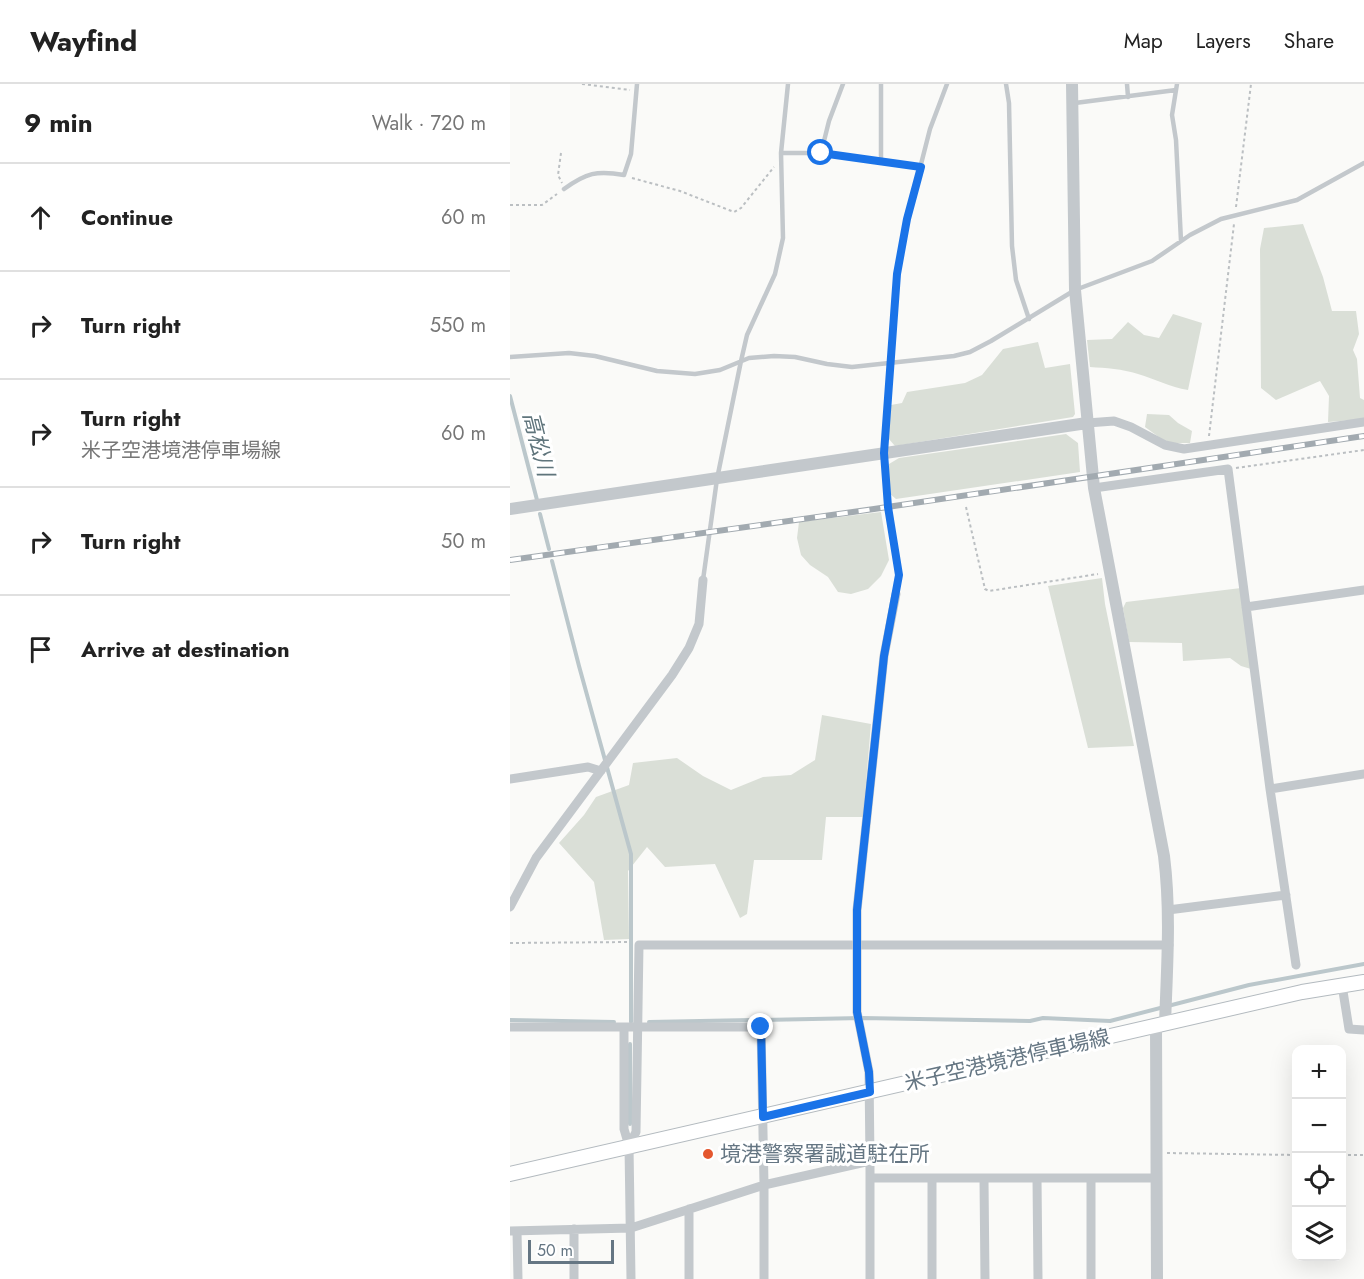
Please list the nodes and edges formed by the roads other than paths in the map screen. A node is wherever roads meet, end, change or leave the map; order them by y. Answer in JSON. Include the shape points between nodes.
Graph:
{"nodes":[{"id":1,"x":637,"y":84,"type":"edge"},
{"id":2,"x":788,"y":84,"type":"edge"},
{"id":3,"x":843,"y":84,"type":"edge"},
{"id":4,"x":881,"y":84,"type":"edge"},
{"id":5,"x":947,"y":84,"type":"edge"},
{"id":6,"x":1006,"y":84,"type":"edge"},
{"id":7,"x":1072,"y":84,"type":"edge"},
{"id":8,"x":1127,"y":84,"type":"edge"},
{"id":9,"x":1177,"y":87,"type":"edge"},
{"id":10,"x":1128,"y":97,"type":"junction"},
{"id":11,"x":1072,"y":103,"type":"junction"},
{"id":12,"x":782,"y":153,"type":"junction"},
{"id":13,"x":821,"y":153,"type":"junction"},
{"id":14,"x":881,"y":161,"type":"junction"},
{"id":15,"x":1364,"y":163,"type":"edge"},
{"id":16,"x":921,"y":167,"type":"junction"},
{"id":17,"x":564,"y":189,"type":"road end"},
{"id":18,"x":1181,"y":241,"type":"junction"},
{"id":19,"x":1075,"y":290,"type":"junction"},
{"id":20,"x":1029,"y":319,"type":"junction"},
{"id":21,"x":510,"y":357,"type":"edge"},
{"id":22,"x":741,"y":361,"type":"junction"},
{"id":23,"x":890,"y":363,"type":"junction"},
{"id":24,"x":1364,"y":422,"type":"edge"},
{"id":25,"x":1087,"y":423,"type":"junction"},
{"id":26,"x":884,"y":453,"type":"junction"},
{"id":27,"x":717,"y":479,"type":"junction"},
{"id":28,"x":1094,"y":488,"type":"junction"},
{"id":29,"x":510,"y":509,"type":"edge"},
{"id":30,"x":703,"y":580,"type":"joint"},
{"id":31,"x":1364,"y":590,"type":"edge"},
{"id":32,"x":896,"y":594,"type":"joint"},
{"id":33,"x":1246,"y":607,"type":"junction"},
{"id":34,"x":601,"y":771,"type":"junction"},
{"id":35,"x":1364,"y":774,"type":"edge"},
{"id":36,"x":510,"y":779,"type":"edge"},
{"id":37,"x":1270,"y":789,"type":"junction"},
{"id":38,"x":1286,"y":895,"type":"junction"},
{"id":39,"x":510,"y":908,"type":"edge"},
{"id":40,"x":1168,"y":910,"type":"junction"},
{"id":41,"x":858,"y":944,"type":"junction"},
{"id":42,"x":1169,"y":945,"type":"junction"},
{"id":43,"x":1296,"y":965,"type":"dead end"},
{"id":44,"x":1364,"y":982,"type":"edge"},
{"id":45,"x":1342,"y":985,"type":"junction"},
{"id":46,"x":1160,"y":1025,"type":"junction"},
{"id":47,"x":510,"y":1027,"type":"edge"},
{"id":48,"x":637,"y":1027,"type":"junction"},
{"id":49,"x":624,"y":1028,"type":"junction"},
{"id":50,"x":1364,"y":1030,"type":"edge"},
{"id":51,"x":870,"y":1092,"type":"junction"},
{"id":52,"x":763,"y":1117,"type":"junction"},
{"id":53,"x":629,"y":1146,"type":"junction"},
{"id":54,"x":870,"y":1161,"type":"junction"},
{"id":55,"x":510,"y":1174,"type":"edge"},
{"id":56,"x":870,"y":1178,"type":"junction"},
{"id":57,"x":1037,"y":1178,"type":"junction"},
{"id":58,"x":1091,"y":1178,"type":"junction"},
{"id":59,"x":1156,"y":1178,"type":"junction"},
{"id":60,"x":932,"y":1179,"type":"junction"},
{"id":61,"x":984,"y":1179,"type":"junction"},
{"id":62,"x":764,"y":1185,"type":"junction"},
{"id":63,"x":689,"y":1209,"type":"junction"},
{"id":64,"x":631,"y":1228,"type":"junction"},
{"id":65,"x":574,"y":1230,"type":"junction"},
{"id":66,"x":514,"y":1231,"type":"edge"},
{"id":67,"x":518,"y":1279,"type":"edge"},
{"id":68,"x":574,"y":1279,"type":"edge"},
{"id":69,"x":631,"y":1279,"type":"edge"},
{"id":70,"x":688,"y":1279,"type":"edge"},
{"id":71,"x":764,"y":1279,"type":"edge"},
{"id":72,"x":870,"y":1279,"type":"edge"},
{"id":73,"x":932,"y":1279,"type":"edge"},
{"id":74,"x":985,"y":1279,"type":"edge"},
{"id":75,"x":1038,"y":1279,"type":"edge"},
{"id":76,"x":1091,"y":1279,"type":"edge"},
{"id":77,"x":1156,"y":1279,"type":"edge"}],
"edges":[{"from":1,"to":17,"type":"lane","via":[[631,154],[624,175],[602,171],[579,177]]},
{"from":2,"to":12,"type":"lane"},
{"from":3,"to":13,"type":"lane"},
{"from":4,"to":14,"type":"lane"},
{"from":5,"to":16,"type":"lane"},
{"from":6,"to":20,"type":"lane","via":[[1012,246],[1016,280]]},
{"from":7,"to":11,"type":"street"},
{"from":8,"to":10,"type":"lane"},
{"from":9,"to":10,"type":"lane"},
{"from":9,"to":18,"type":"lane","via":[[1172,115]]},
{"from":10,"to":11,"type":"lane"},
{"from":11,"to":19,"type":"street"},
{"from":12,"to":13,"type":"lane"},
{"from":12,"to":22,"type":"lane","via":[[783,238],[775,274],[747,335]]},
{"from":13,"to":14,"type":"lane"},
{"from":14,"to":16,"type":"lane"},
{"from":15,"to":18,"type":"lane","via":[[1297,200],[1235,214]]},
{"from":16,"to":23,"type":"lane","via":[[897,274]]},
{"from":18,"to":19,"type":"lane","via":[[1152,261]]},
{"from":19,"to":20,"type":"lane"},
{"from":19,"to":25,"type":"street"},
{"from":20,"to":23,"type":"lane","via":[[969,352]]},
{"from":21,"to":22,"type":"lane","via":[[569,353],[657,371],[695,374]]},
{"from":22,"to":23,"type":"lane","via":[[774,356],[852,367]]},
{"from":22,"to":27,"type":"lane"},
{"from":23,"to":26,"type":"lane"},
{"from":24,"to":25,"type":"street","via":[[1184,449],[1165,445],[1114,421]]},
{"from":25,"to":26,"type":"street"},
{"from":25,"to":28,"type":"street"},
{"from":26,"to":27,"type":"street"},
{"from":26,"to":32,"type":"lane","via":[[899,575]]},
{"from":27,"to":29,"type":"street"},
{"from":27,"to":30,"type":"lane"},
{"from":28,"to":33,"type":"street","via":[[1228,469]]},
{"from":28,"to":40,"type":"street","via":[[1162,845]]},
{"from":30,"to":34,"type":"street","via":[[699,624],[689,648]]},
{"from":31,"to":33,"type":"street"},
{"from":32,"to":41,"type":"street","via":[[884,656],[857,910]]},
{"from":33,"to":37,"type":"street"},
{"from":34,"to":36,"type":"street","via":[[588,767]]},
{"from":34,"to":39,"type":"street","via":[[536,858]]},
{"from":35,"to":37,"type":"street"},
{"from":37,"to":38,"type":"street"},
{"from":38,"to":40,"type":"street"},
{"from":38,"to":43,"type":"street"},
{"from":40,"to":42,"type":"street"},
{"from":41,"to":42,"type":"street"},
{"from":41,"to":48,"type":"street","via":[[639,945]]},
{"from":41,"to":51,"type":"street","via":[[857,1012]]},
{"from":42,"to":46,"type":"street"},
{"from":44,"to":45,"type":"main road","name":"米子空港境港停車場線"},
{"from":45,"to":46,"type":"main road","name":"米子空港境港停車場線"},
{"from":45,"to":50,"type":"street","via":[[1349,1029]]},
{"from":46,"to":51,"type":"main road","name":"米子空港境港停車場線"},
{"from":46,"to":59,"type":"street"},
{"from":47,"to":49,"type":"street"},
{"from":48,"to":49,"type":"street"},
{"from":48,"to":52,"type":"street","via":[[761,1027]]},
{"from":48,"to":53,"type":"street","via":[[636,1132]]},
{"from":49,"to":53,"type":"street","via":[[624,1129]]},
{"from":51,"to":52,"type":"main road","name":"米子空港境港停車場線"},
{"from":51,"to":54,"type":"street"},
{"from":52,"to":53,"type":"main road","name":"米子空港境港停車場線"},
{"from":52,"to":62,"type":"street"},
{"from":53,"to":55,"type":"main road","name":"米子空港境港停車場線"},
{"from":53,"to":64,"type":"street"},
{"from":54,"to":56,"type":"street"},
{"from":54,"to":62,"type":"street"},
{"from":56,"to":60,"type":"street"},
{"from":56,"to":72,"type":"street"},
{"from":57,"to":58,"type":"street"},
{"from":57,"to":61,"type":"street"},
{"from":57,"to":75,"type":"street"},
{"from":58,"to":59,"type":"street"},
{"from":58,"to":76,"type":"street"},
{"from":59,"to":77,"type":"street"},
{"from":60,"to":61,"type":"street"},
{"from":60,"to":73,"type":"street"},
{"from":61,"to":74,"type":"street"},
{"from":62,"to":63,"type":"street"},
{"from":62,"to":71,"type":"street"},
{"from":63,"to":64,"type":"street"},
{"from":63,"to":70,"type":"street"},
{"from":64,"to":65,"type":"street"},
{"from":64,"to":69,"type":"street"},
{"from":65,"to":66,"type":"street"},
{"from":65,"to":68,"type":"street"},
{"from":66,"to":67,"type":"street"}]}
